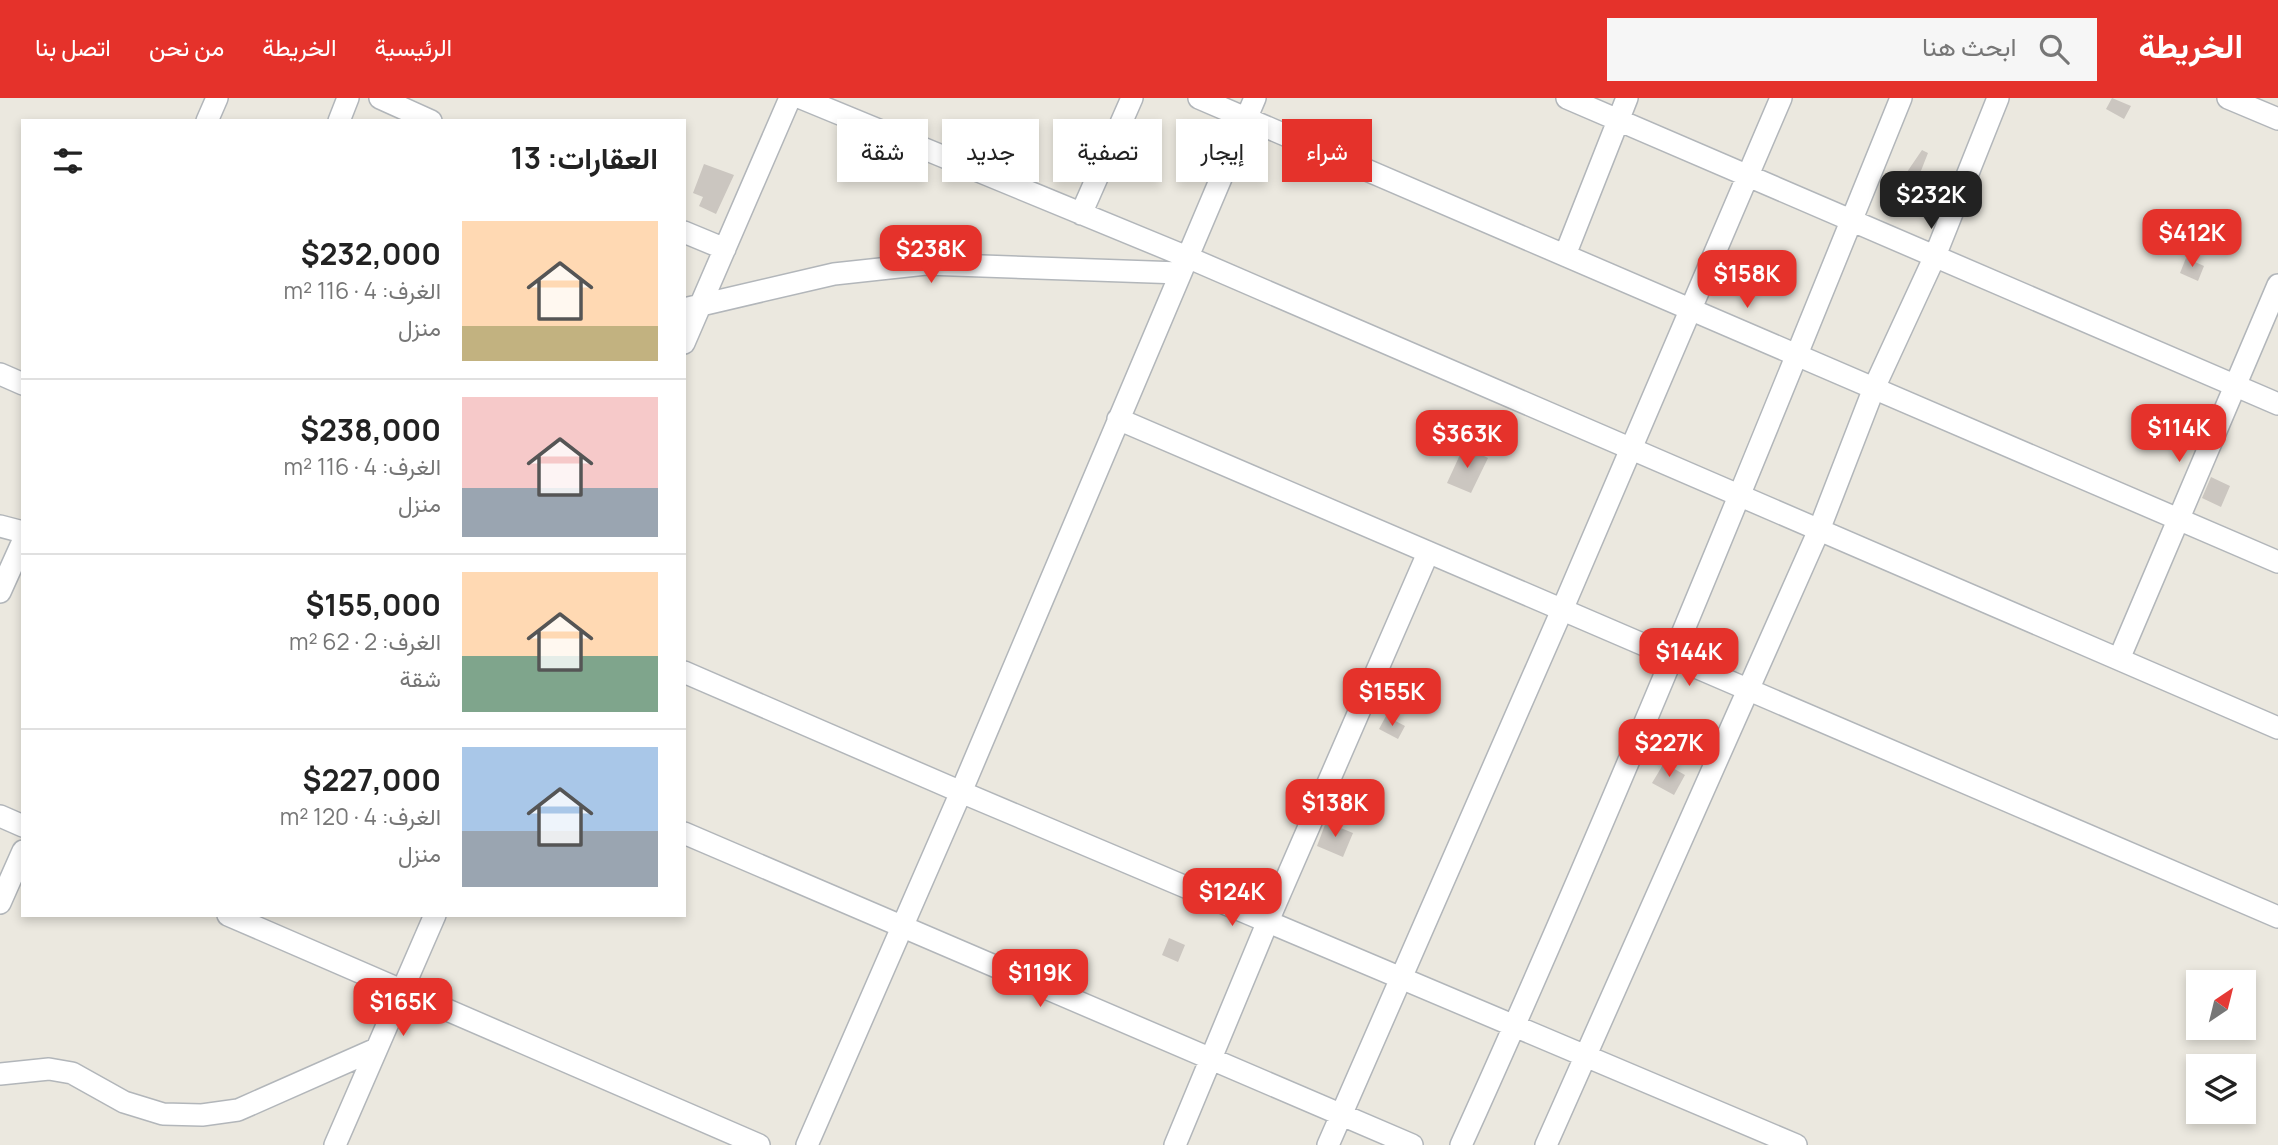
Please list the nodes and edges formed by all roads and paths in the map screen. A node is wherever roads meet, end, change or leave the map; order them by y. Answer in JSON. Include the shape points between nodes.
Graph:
{"nodes":[{"id":1,"x":217,"y":98,"type":"edge"},
{"id":2,"x":348,"y":98,"type":"edge"},
{"id":3,"x":380,"y":98,"type":"edge"},
{"id":4,"x":790,"y":98,"type":"edge"},
{"id":5,"x":800,"y":98,"type":"edge"},
{"id":6,"x":1132,"y":98,"type":"edge"},
{"id":7,"x":1199,"y":98,"type":"edge"},
{"id":8,"x":1255,"y":98,"type":"edge"},
{"id":9,"x":1567,"y":98,"type":"edge"},
{"id":10,"x":1627,"y":98,"type":"edge"},
{"id":11,"x":1781,"y":98,"type":"edge"},
{"id":12,"x":1901,"y":98,"type":"edge"},
{"id":13,"x":1998,"y":98,"type":"edge"},
{"id":14,"x":2228,"y":98,"type":"edge"},
{"id":15,"x":208,"y":119,"type":"edge"},
{"id":16,"x":340,"y":119,"type":"edge"},
{"id":17,"x":427,"y":119,"type":"edge"},
{"id":18,"x":1247,"y":119,"type":"joint"},
{"id":19,"x":2278,"y":119,"type":"edge"},
{"id":20,"x":1618,"y":120,"type":"junction"},
{"id":21,"x":1268,"y":128,"type":"edge"},
{"id":22,"x":1748,"y":176,"type":"junction"},
{"id":23,"x":1219,"y":182,"type":"edge"},
{"id":24,"x":1081,"y":214,"type":"junction"},
{"id":25,"x":1852,"y":220,"type":"junction"},
{"id":26,"x":686,"y":233,"type":"edge"},
{"id":27,"x":724,"y":249,"type":"junction"},
{"id":28,"x":1565,"y":255,"type":"junction"},
{"id":29,"x":1935,"y":256,"type":"junction"},
{"id":30,"x":1183,"y":265,"type":"junction"},
{"id":31,"x":2278,"y":285,"type":"edge"},
{"id":32,"x":692,"y":308,"type":"edge"},
{"id":33,"x":1691,"y":309,"type":"junction"},
{"id":34,"x":686,"y":334,"type":"edge"},
{"id":35,"x":1798,"y":355,"type":"junction"},
{"id":36,"x":0,"y":374,"type":"edge"},
{"id":37,"x":21,"y":383,"type":"edge"},
{"id":38,"x":2235,"y":385,"type":"junction"},
{"id":39,"x":1874,"y":388,"type":"junction"},
{"id":40,"x":2278,"y":404,"type":"edge"},
{"id":41,"x":1118,"y":419,"type":"junction"},
{"id":42,"x":1631,"y":449,"type":"junction"},
{"id":43,"x":1740,"y":496,"type":"junction"},
{"id":44,"x":2179,"y":518,"type":"junction"},
{"id":45,"x":0,"y":526,"type":"edge"},
{"id":46,"x":1819,"y":530,"type":"junction"},
{"id":47,"x":21,"y":531,"type":"edge"},
{"id":48,"x":21,"y":545,"type":"edge"},
{"id":49,"x":1427,"y":553,"type":"junction"},
{"id":50,"x":2278,"y":562,"type":"edge"},
{"id":51,"x":0,"y":592,"type":"edge"},
{"id":52,"x":1562,"y":610,"type":"junction"},
{"id":53,"x":1671,"y":657,"type":"junction"},
{"id":54,"x":2119,"y":659,"type":"junction"},
{"id":55,"x":686,"y":673,"type":"edge"},
{"id":56,"x":1748,"y":691,"type":"junction"},
{"id":57,"x":2278,"y":728,"type":"edge"},
{"id":58,"x":961,"y":792,"type":"junction"},
{"id":59,"x":0,"y":816,"type":"edge"},
{"id":60,"x":21,"y":825,"type":"edge"},
{"id":61,"x":686,"y":835,"type":"edge"},
{"id":62,"x":21,"y":856,"type":"edge"},
{"id":63,"x":0,"y":903,"type":"edge"},
{"id":64,"x":233,"y":917,"type":"edge"},
{"id":65,"x":434,"y":917,"type":"edge"},
{"id":66,"x":2278,"y":917,"type":"edge"},
{"id":67,"x":1268,"y":921,"type":"junction"},
{"id":68,"x":903,"y":926,"type":"junction"},
{"id":69,"x":1402,"y":978,"type":"junction"},
{"id":70,"x":401,"y":990,"type":"junction"},
{"id":71,"x":1515,"y":1026,"type":"junction"},
{"id":72,"x":376,"y":1049,"type":"junction"},
{"id":73,"x":1585,"y":1055,"type":"junction"},
{"id":74,"x":1210,"y":1060,"type":"junction"},
{"id":75,"x":0,"y":1073,"type":"edge"},
{"id":76,"x":1341,"y":1116,"type":"junction"},
{"id":77,"x":335,"y":1145,"type":"edge"},
{"id":78,"x":759,"y":1145,"type":"edge"},
{"id":79,"x":807,"y":1145,"type":"edge"},
{"id":80,"x":1175,"y":1145,"type":"edge"},
{"id":81,"x":1328,"y":1145,"type":"edge"},
{"id":82,"x":1412,"y":1145,"type":"edge"},
{"id":83,"x":1461,"y":1145,"type":"edge"},
{"id":84,"x":1546,"y":1145,"type":"edge"},
{"id":85,"x":1796,"y":1145,"type":"edge"}],
"edges":[{"from":1,"to":15,"type":"street"},
{"from":2,"to":16,"type":"street"},
{"from":3,"to":17,"type":"street"},
{"from":4,"to":27,"type":"street"},
{"from":5,"to":24,"type":"street"},
{"from":6,"to":24,"type":"street"},
{"from":7,"to":18,"type":"street"},
{"from":8,"to":18,"type":"street"},
{"from":9,"to":20,"type":"street"},
{"from":10,"to":20,"type":"street"},
{"from":11,"to":22,"type":"street"},
{"from":12,"to":25,"type":"street"},
{"from":13,"to":29,"type":"street"},
{"from":14,"to":19,"type":"street"},
{"from":20,"to":22,"type":"street"},
{"from":20,"to":28,"type":"street"},
{"from":21,"to":28,"type":"street"},
{"from":22,"to":25,"type":"street"},
{"from":22,"to":33,"type":"street"},
{"from":23,"to":30,"type":"street"},
{"from":24,"to":30,"type":"street"},
{"from":25,"to":29,"type":"street"},
{"from":25,"to":35,"type":"street"},
{"from":26,"to":27,"type":"street"},
{"from":27,"to":32,"type":"street"},
{"from":28,"to":33,"type":"street"},
{"from":29,"to":38,"type":"street"},
{"from":29,"to":39,"type":"street"},
{"from":30,"to":32,"type":"street","via":[[926,264],[835,274]]},
{"from":30,"to":41,"type":"street"},
{"from":30,"to":42,"type":"street"},
{"from":31,"to":38,"type":"street"},
{"from":32,"to":34,"type":"street"},
{"from":33,"to":35,"type":"street"},
{"from":33,"to":42,"type":"street"},
{"from":35,"to":39,"type":"street"},
{"from":35,"to":43,"type":"street"},
{"from":36,"to":37,"type":"street"},
{"from":38,"to":40,"type":"street"},
{"from":38,"to":44,"type":"street"},
{"from":39,"to":44,"type":"street"},
{"from":39,"to":46,"type":"street"},
{"from":41,"to":49,"type":"street"},
{"from":41,"to":58,"type":"street"},
{"from":42,"to":43,"type":"street"},
{"from":42,"to":52,"type":"street"},
{"from":43,"to":46,"type":"street"},
{"from":43,"to":53,"type":"street"},
{"from":44,"to":50,"type":"street"},
{"from":44,"to":54,"type":"street"},
{"from":45,"to":47,"type":"street"},
{"from":46,"to":54,"type":"street"},
{"from":46,"to":56,"type":"street"},
{"from":48,"to":51,"type":"street"},
{"from":49,"to":52,"type":"street"},
{"from":49,"to":67,"type":"street"},
{"from":52,"to":53,"type":"street"},
{"from":52,"to":69,"type":"street"},
{"from":53,"to":56,"type":"street"},
{"from":53,"to":71,"type":"street"},
{"from":54,"to":57,"type":"street"},
{"from":55,"to":58,"type":"street"},
{"from":56,"to":66,"type":"street"},
{"from":56,"to":73,"type":"street"},
{"from":58,"to":67,"type":"street"},
{"from":58,"to":68,"type":"street"},
{"from":59,"to":60,"type":"street"},
{"from":61,"to":68,"type":"street"},
{"from":62,"to":63,"type":"street"},
{"from":64,"to":70,"type":"street"},
{"from":65,"to":70,"type":"street"},
{"from":67,"to":69,"type":"street"},
{"from":67,"to":74,"type":"street"},
{"from":68,"to":74,"type":"street"},
{"from":68,"to":79,"type":"street"},
{"from":69,"to":71,"type":"street"},
{"from":69,"to":76,"type":"street"},
{"from":70,"to":72,"type":"street"},
{"from":70,"to":78,"type":"street"},
{"from":71,"to":73,"type":"street"},
{"from":71,"to":83,"type":"street"},
{"from":72,"to":75,"type":"street","via":[[238,1110],[202,1115],[163,1114],[124,1102],[72,1073],[49,1069]]},
{"from":72,"to":77,"type":"street"},
{"from":73,"to":84,"type":"street"},
{"from":73,"to":85,"type":"street"},
{"from":74,"to":76,"type":"street"},
{"from":74,"to":80,"type":"street"},
{"from":76,"to":81,"type":"street"},
{"from":76,"to":82,"type":"street"}]}
